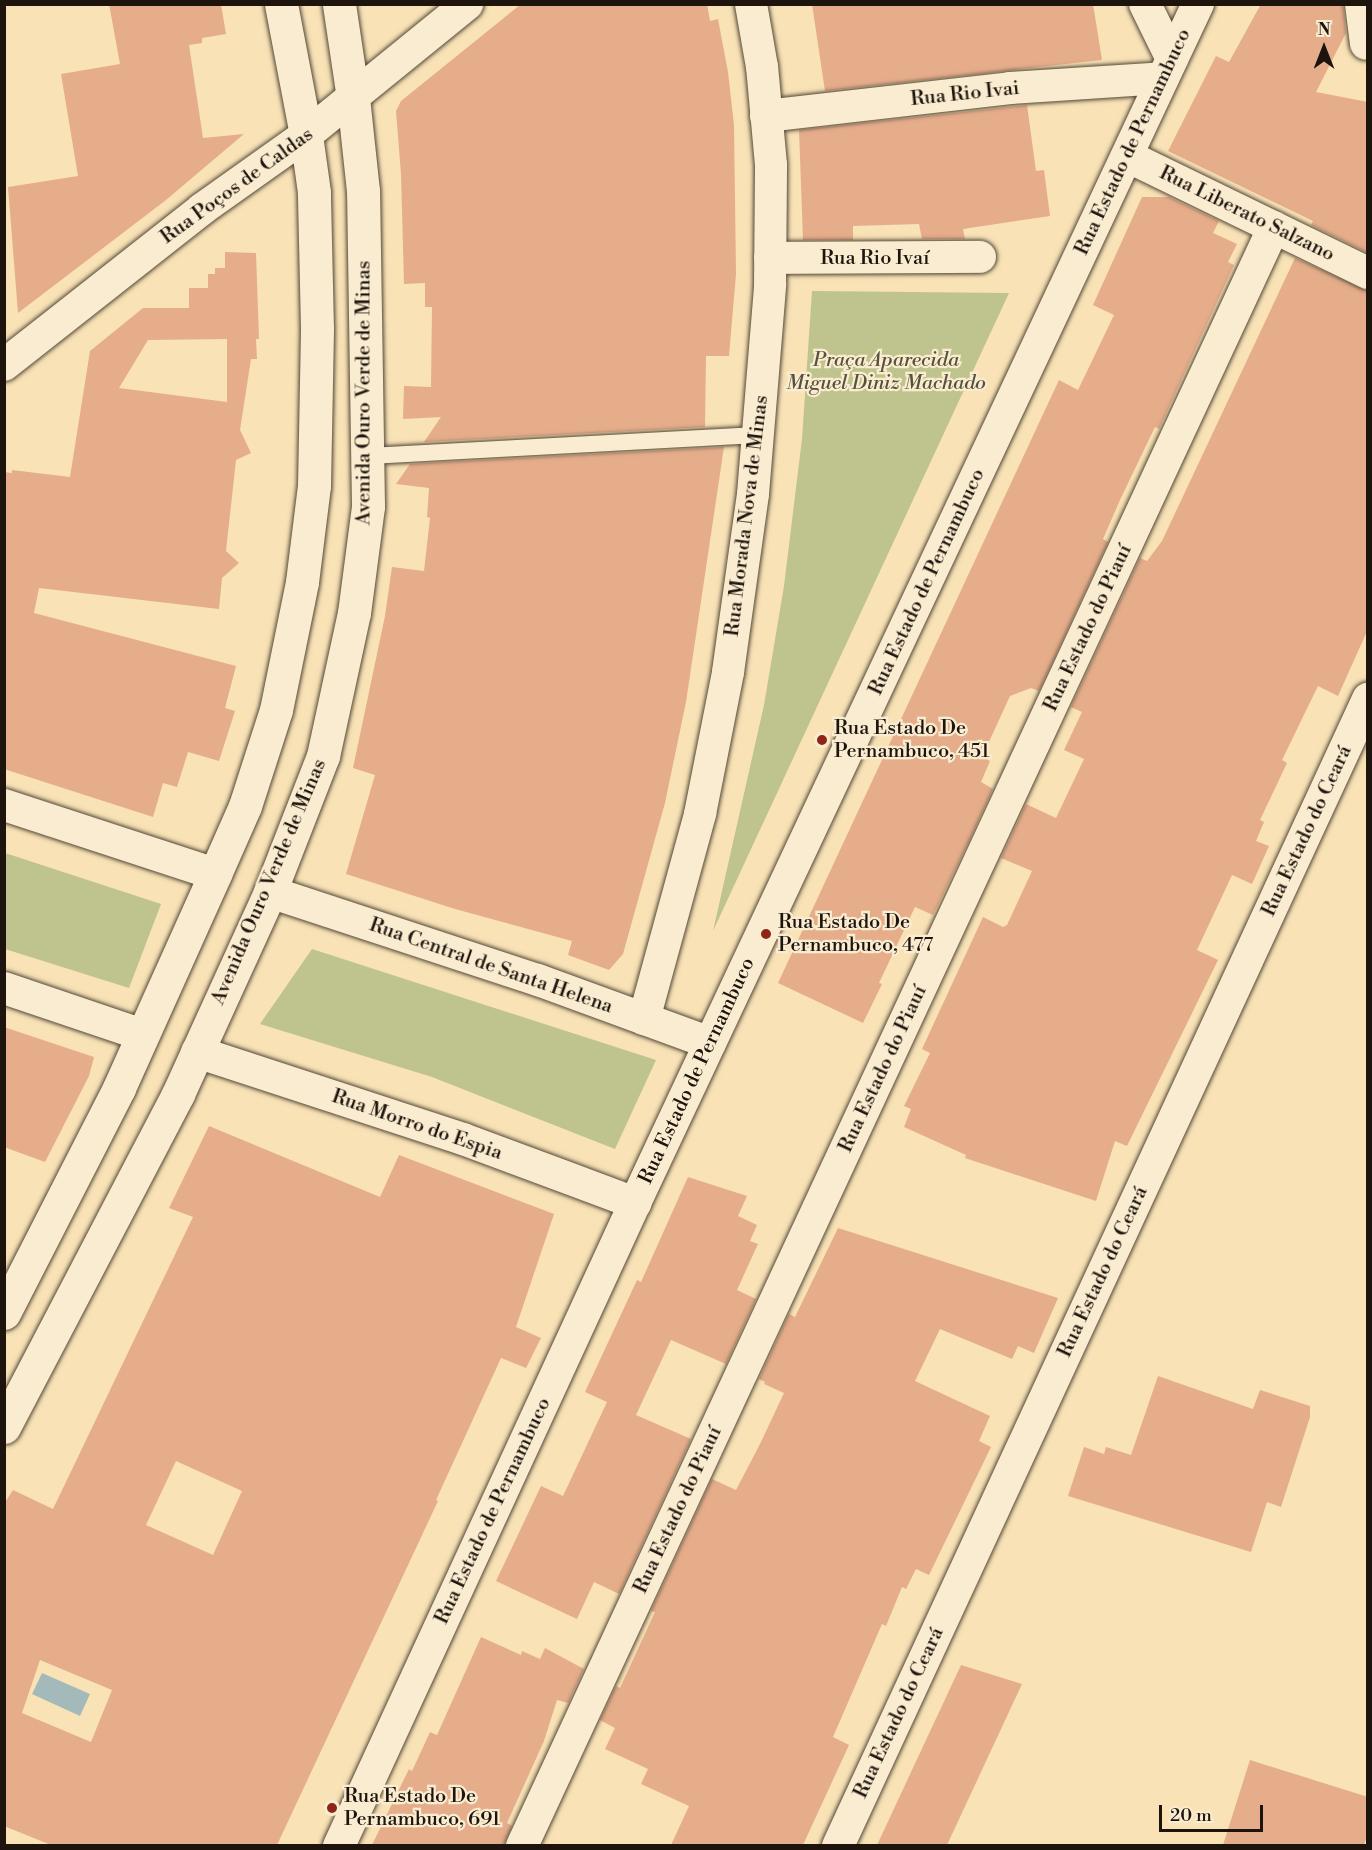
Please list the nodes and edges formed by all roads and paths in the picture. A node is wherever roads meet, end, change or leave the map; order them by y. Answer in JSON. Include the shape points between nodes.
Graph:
{"nodes":[{"id":1,"x":281,"y":4,"type":"edge"},
{"id":2,"x":339,"y":4,"type":"edge"},
{"id":3,"x":467,"y":4,"type":"edge"},
{"id":4,"x":751,"y":4,"type":"edge"},
{"id":5,"x":1145,"y":4,"type":"edge"},
{"id":6,"x":1198,"y":4,"type":"edge"},
{"id":7,"x":1361,"y":4,"type":"edge"},
{"id":8,"x":1366,"y":44,"type":"edge"},
{"id":9,"x":1168,"y":69,"type":"junction"},
{"id":10,"x":353,"y":98,"type":"junction"},
{"id":11,"x":766,"y":116,"type":"junction"},
{"id":12,"x":306,"y":135,"type":"junction"},
{"id":13,"x":1127,"y":156,"type":"junction"},
{"id":14,"x":1274,"y":228,"type":"junction"},
{"id":15,"x":980,"y":257,"type":"dead end"},
{"id":16,"x":770,"y":258,"type":"junction"},
{"id":17,"x":1368,"y":273,"type":"edge"},
{"id":18,"x":4,"y":364,"type":"edge"},
{"id":19,"x":758,"y":435,"type":"junction"},
{"id":20,"x":368,"y":456,"type":"junction"},
{"id":21,"x":1368,"y":699,"type":"edge"},
{"id":22,"x":4,"y":805,"type":"edge"},
{"id":23,"x":215,"y":874,"type":"junction"},
{"id":24,"x":270,"y":892,"type":"junction"},
{"id":25,"x":4,"y":988,"type":"edge"},
{"id":26,"x":644,"y":1019,"type":"junction"},
{"id":27,"x":143,"y":1035,"type":"junction"},
{"id":28,"x":710,"y":1043,"type":"junction"},
{"id":29,"x":198,"y":1052,"type":"junction"},
{"id":30,"x":635,"y":1203,"type":"junction"},
{"id":31,"x":4,"y":1314,"type":"edge"},
{"id":32,"x":4,"y":1427,"type":"edge"},
{"id":33,"x":339,"y":1845,"type":"edge"},
{"id":34,"x":522,"y":1845,"type":"edge"},
{"id":35,"x":838,"y":1845,"type":"edge"}],
"edges":[{"from":1,"to":12,"type":"street"},
{"from":2,"to":10,"type":"street","name":"Avenida Ouro Verde de Minas"},
{"from":3,"to":10,"type":"street","name":"Rua Poços de Caldas"},
{"from":4,"to":11,"type":"street","name":"Rua Morada Nova de Minas"},
{"from":5,"to":9,"type":"street"},
{"from":6,"to":9,"type":"street","name":"Rua Estado de Pernambuco"},
{"from":7,"to":8,"type":"street"},
{"from":9,"to":11,"type":"street","name":"Rua Rio Ivai"},
{"from":9,"to":13,"type":"street","name":"Rua Estado de Pernambuco"},
{"from":10,"to":12,"type":"street","name":"Rua Poços de Caldas"},
{"from":10,"to":20,"type":"street","name":"Avenida Ouro Verde de Minas","via":[[363,191]]},
{"from":11,"to":16,"type":"street","name":"Rua Morada Nova de Minas","via":[[771,165]]},
{"from":12,"to":18,"type":"street","name":"Rua Poços de Caldas","via":[[202,209]]},
{"from":12,"to":23,"type":"street","via":[[314,192],[314,486],[302,582],[276,710],[245,806]]},
{"from":13,"to":14,"type":"street","name":"Rua Liberato Salzano"},
{"from":13,"to":28,"type":"street","name":"Rua Estado de Pernambuco"},
{"from":14,"to":17,"type":"street","name":"Rua Liberato Salzano"},
{"from":14,"to":34,"type":"street","name":"Rua Estado do Piauí"},
{"from":15,"to":16,"type":"street","name":"Rua Rio Ivaí"},
{"from":16,"to":19,"type":"street","name":"Rua Morada Nova de Minas"},
{"from":19,"to":20,"type":"lane"},
{"from":19,"to":26,"type":"street","name":"Rua Morada Nova de Minas","via":[[723,694],[700,814]]},
{"from":20,"to":24,"type":"street","name":"Avenida Ouro Verde de Minas","via":[[368,506],[354,613],[323,756]]},
{"from":21,"to":35,"type":"street","name":"Rua Estado do Ceará"},
{"from":22,"to":23,"type":"street"},
{"from":23,"to":27,"type":"street"},
{"from":24,"to":26,"type":"street","name":"Rua Central de Santa Helena"},
{"from":24,"to":29,"type":"street","name":"Avenida Ouro Verde de Minas"},
{"from":25,"to":27,"type":"street"},
{"from":26,"to":28,"type":"street","name":"Rua Central de Santa Helena"},
{"from":27,"to":31,"type":"street"},
{"from":28,"to":30,"type":"street","name":"Rua Estado de Pernambuco"},
{"from":29,"to":30,"type":"street","name":"Rua Morro do Espia","via":[[463,1139]]},
{"from":29,"to":32,"type":"street","name":"Avenida Ouro Verde de Minas"},
{"from":30,"to":33,"type":"street","name":"Rua Estado de Pernambuco"}]}
